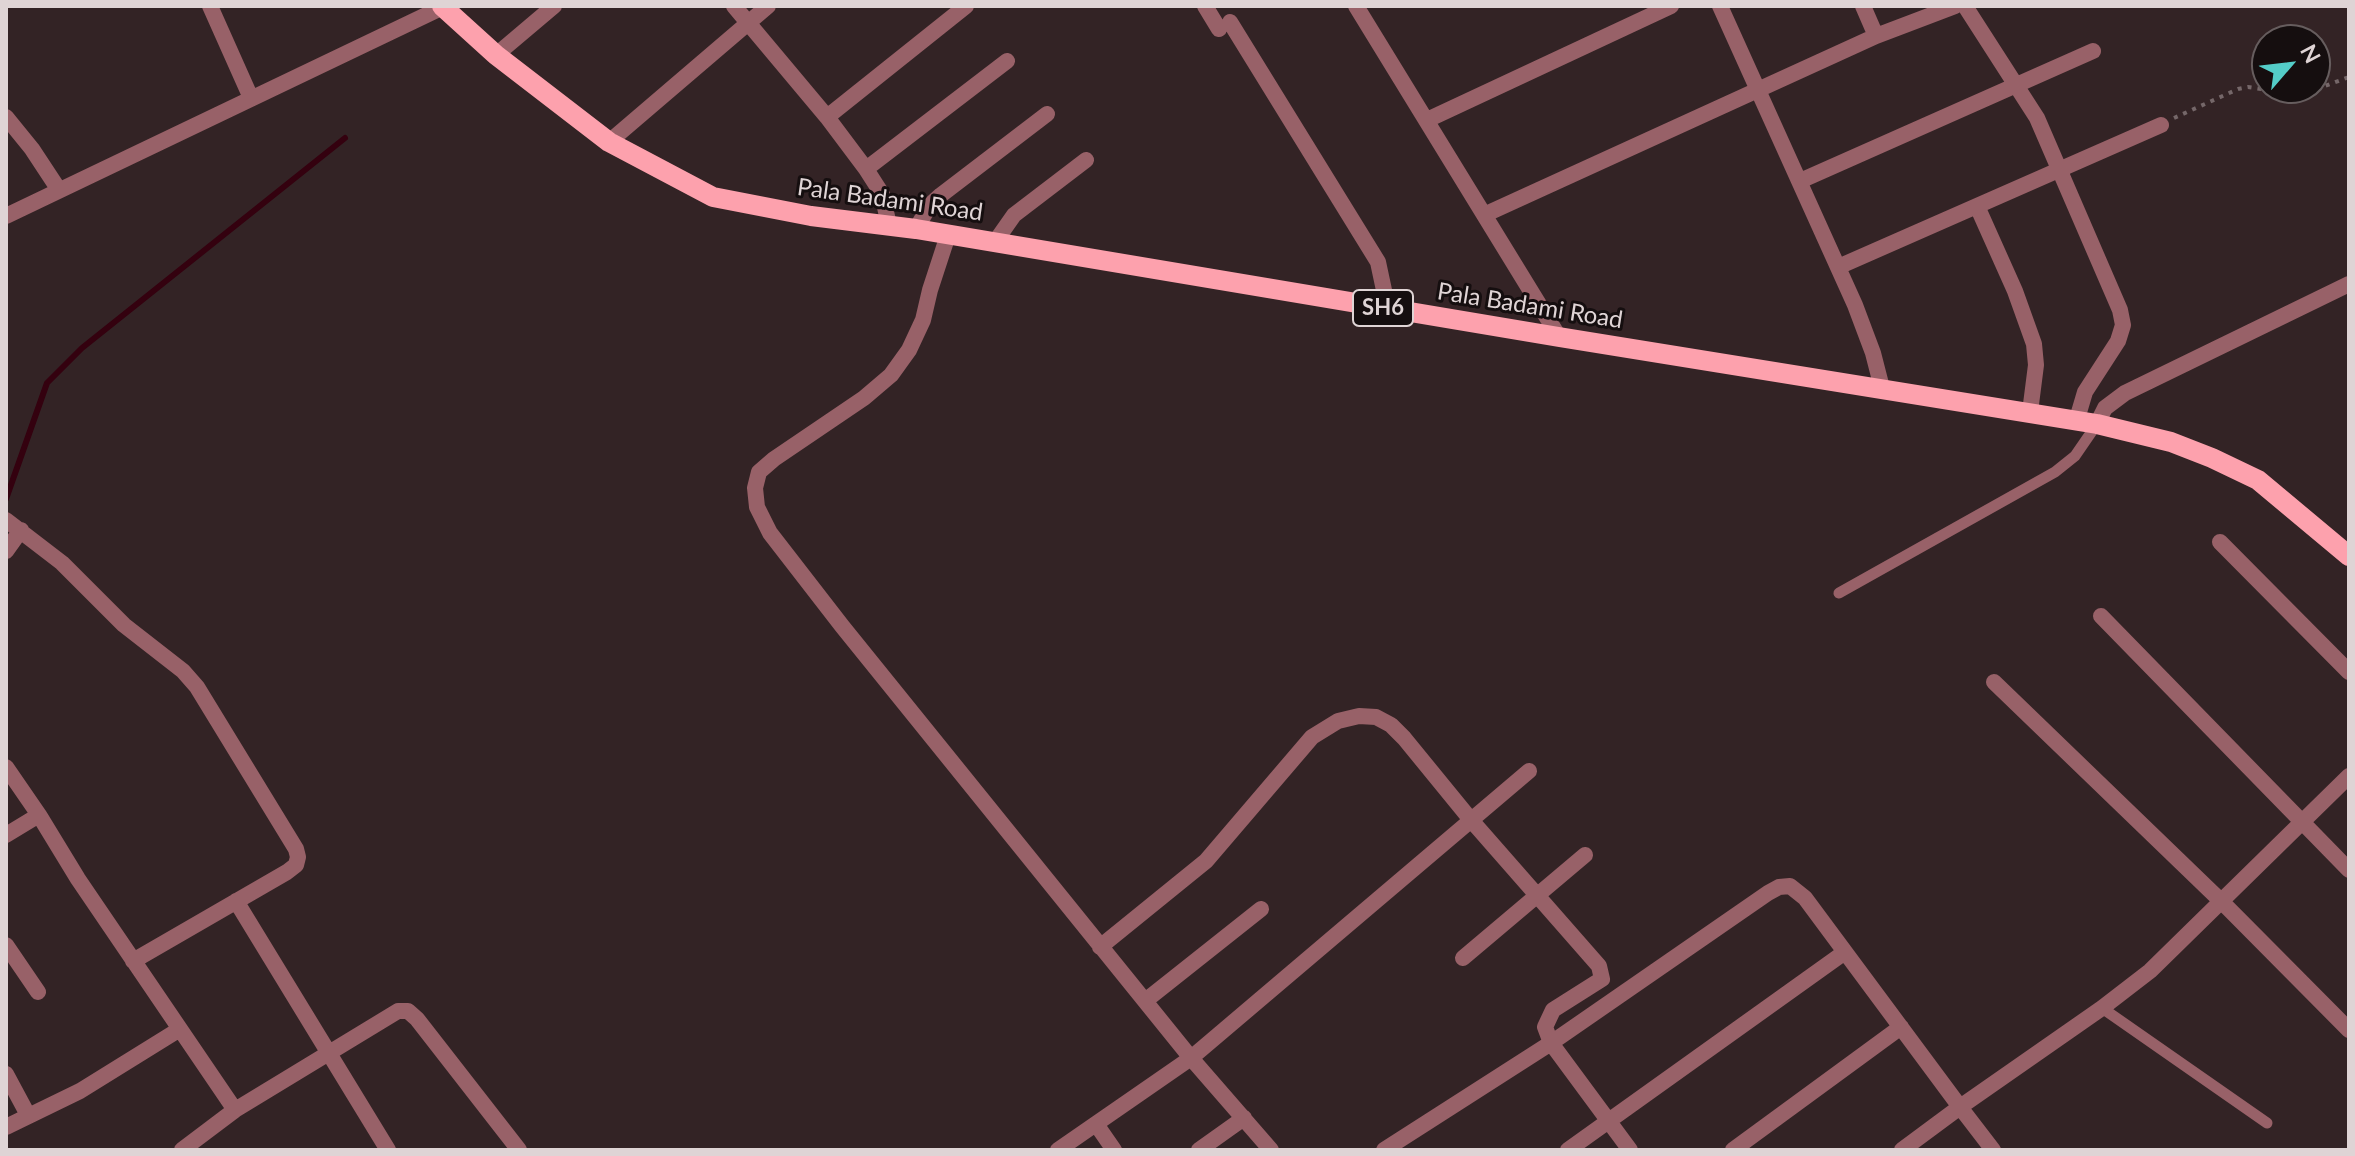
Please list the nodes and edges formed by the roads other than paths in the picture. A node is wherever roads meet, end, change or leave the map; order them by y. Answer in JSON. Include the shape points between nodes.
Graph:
{"nodes":[{"id":1,"x":210,"y":6,"type":"edge"},
{"id":2,"x":554,"y":6,"type":"edge"},
{"id":3,"x":734,"y":6,"type":"edge"},
{"id":4,"x":768,"y":6,"type":"edge"},
{"id":5,"x":966,"y":6,"type":"edge"},
{"id":6,"x":1205,"y":6,"type":"edge"},
{"id":7,"x":1357,"y":6,"type":"edge"},
{"id":8,"x":1671,"y":6,"type":"edge"},
{"id":9,"x":1720,"y":6,"type":"edge"},
{"id":10,"x":1863,"y":6,"type":"edge"},
{"id":11,"x":1955,"y":6,"type":"edge"},
{"id":12,"x":1965,"y":6,"type":"edge"},
{"id":13,"x":442,"y":7,"type":"edge"},
{"id":14,"x":749,"y":23,"type":"junction"},
{"id":15,"x":1876,"y":36,"type":"junction"},
{"id":16,"x":2093,"y":51,"type":"dead end"},
{"id":17,"x":496,"y":55,"type":"junction"},
{"id":18,"x":1007,"y":61,"type":"dead end"},
{"id":19,"x":2017,"y":86,"type":"junction"},
{"id":20,"x":1759,"y":91,"type":"junction"},
{"id":21,"x":251,"y":98,"type":"junction"},
{"id":22,"x":1047,"y":114,"type":"dead end"},
{"id":23,"x":6,"y":117,"type":"edge"},
{"id":24,"x":827,"y":117,"type":"junction"},
{"id":25,"x":1427,"y":120,"type":"junction"},
{"id":26,"x":2161,"y":125,"type":"road end"},
{"id":27,"x":609,"y":142,"type":"junction"},
{"id":28,"x":1086,"y":160,"type":"dead end"},
{"id":29,"x":866,"y":169,"type":"junction"},
{"id":30,"x":2061,"y":169,"type":"junction"},
{"id":31,"x":1800,"y":181,"type":"junction"},
{"id":32,"x":59,"y":190,"type":"junction"},
{"id":33,"x":1977,"y":206,"type":"junction"},
{"id":34,"x":1486,"y":214,"type":"junction"},
{"id":35,"x":6,"y":216,"type":"edge"},
{"id":36,"x":889,"y":225,"type":"junction"},
{"id":37,"x":916,"y":229,"type":"junction"},
{"id":38,"x":948,"y":235,"type":"junction"},
{"id":39,"x":995,"y":242,"type":"junction"},
{"id":40,"x":1838,"y":267,"type":"junction"},
{"id":41,"x":2349,"y":284,"type":"edge"},
{"id":42,"x":1388,"y":309,"type":"junction"},
{"id":43,"x":1559,"y":337,"type":"junction"},
{"id":44,"x":1882,"y":388,"type":"junction"},
{"id":45,"x":2030,"y":412,"type":"junction"},
{"id":46,"x":2087,"y":422,"type":"junction"},
{"id":47,"x":6,"y":520,"type":"edge"},
{"id":48,"x":21,"y":530,"type":"junction"},
{"id":49,"x":2220,"y":542,"type":"dead end"},
{"id":50,"x":6,"y":551,"type":"edge"},
{"id":51,"x":2349,"y":556,"type":"edge"},
{"id":52,"x":1839,"y":593,"type":"dead end"},
{"id":53,"x":2101,"y":616,"type":"dead end"},
{"id":54,"x":2349,"y":672,"type":"edge"},
{"id":55,"x":1994,"y":682,"type":"dead end"},
{"id":56,"x":6,"y":767,"type":"edge"},
{"id":57,"x":1529,"y":771,"type":"dead end"},
{"id":58,"x":2349,"y":776,"type":"edge"},
{"id":59,"x":39,"y":815,"type":"junction"},
{"id":60,"x":1471,"y":820,"type":"junction"},
{"id":61,"x":2304,"y":822,"type":"junction"},
{"id":62,"x":6,"y":835,"type":"edge"},
{"id":63,"x":1585,"y":855,"type":"dead end"},
{"id":64,"x":2349,"y":870,"type":"edge"},
{"id":65,"x":1536,"y":895,"type":"junction"},
{"id":66,"x":236,"y":901,"type":"junction"},
{"id":67,"x":2222,"y":902,"type":"junction"},
{"id":68,"x":1261,"y":909,"type":"dead end"},
{"id":69,"x":6,"y":945,"type":"edge"},
{"id":70,"x":1100,"y":947,"type":"junction"},
{"id":71,"x":1845,"y":952,"type":"junction"},
{"id":72,"x":1463,"y":958,"type":"dead end"},
{"id":73,"x":133,"y":961,"type":"junction"},
{"id":74,"x":38,"y":992,"type":"dead end"},
{"id":75,"x":1145,"y":1001,"type":"junction"},
{"id":76,"x":2102,"y":1008,"type":"junction"},
{"id":77,"x":1901,"y":1027,"type":"junction"},
{"id":78,"x":180,"y":1029,"type":"junction"},
{"id":79,"x":2349,"y":1030,"type":"edge"},
{"id":80,"x":1551,"y":1043,"type":"junction"},
{"id":81,"x":328,"y":1052,"type":"junction"},
{"id":82,"x":1191,"y":1058,"type":"junction"},
{"id":83,"x":6,"y":1074,"type":"edge"},
{"id":84,"x":1960,"y":1107,"type":"junction"},
{"id":85,"x":235,"y":1110,"type":"junction"},
{"id":86,"x":28,"y":1115,"type":"junction"},
{"id":87,"x":1244,"y":1118,"type":"junction"},
{"id":88,"x":1609,"y":1121,"type":"junction"},
{"id":89,"x":2267,"y":1123,"type":"dead end"},
{"id":90,"x":1096,"y":1124,"type":"junction"},
{"id":91,"x":6,"y":1127,"type":"edge"},
{"id":92,"x":381,"y":1147,"type":"edge"},
{"id":93,"x":182,"y":1150,"type":"edge"},
{"id":94,"x":519,"y":1150,"type":"edge"},
{"id":95,"x":1058,"y":1150,"type":"edge"},
{"id":96,"x":1114,"y":1150,"type":"edge"},
{"id":97,"x":1199,"y":1150,"type":"edge"},
{"id":98,"x":1271,"y":1150,"type":"edge"},
{"id":99,"x":1384,"y":1150,"type":"edge"},
{"id":100,"x":1568,"y":1150,"type":"edge"},
{"id":101,"x":1630,"y":1150,"type":"edge"},
{"id":102,"x":1733,"y":1150,"type":"edge"},
{"id":103,"x":1902,"y":1150,"type":"edge"},
{"id":104,"x":1993,"y":1150,"type":"edge"}],
"edges":[{"from":1,"to":21,"type":"street"},
{"from":2,"to":17,"type":"street"},
{"from":3,"to":14,"type":"street"},
{"from":4,"to":14,"type":"street"},
{"from":5,"to":24,"type":"street"},
{"from":6,"to":42,"type":"street","via":[[1224,26],[1378,262]]},
{"from":7,"to":25,"type":"street"},
{"from":8,"to":25,"type":"street"},
{"from":9,"to":20,"type":"street"},
{"from":10,"to":15,"type":"street"},
{"from":11,"to":15,"type":"street"},
{"from":12,"to":19,"type":"street"},
{"from":13,"to":17,"type":"main road","name":"Pala Badami Road","number":"SH6"},
{"from":13,"to":21,"type":"street"},
{"from":14,"to":24,"type":"street"},
{"from":14,"to":27,"type":"street"},
{"from":15,"to":20,"type":"street"},
{"from":16,"to":19,"type":"street"},
{"from":17,"to":27,"type":"main road","name":"Pala Badami Road","number":"SH6"},
{"from":18,"to":29,"type":"street"},
{"from":19,"to":30,"type":"street"},
{"from":19,"to":31,"type":"street"},
{"from":20,"to":31,"type":"street"},
{"from":20,"to":34,"type":"street"},
{"from":21,"to":32,"type":"street"},
{"from":22,"to":37,"type":"street","via":[[941,195]]},
{"from":23,"to":32,"type":"street"},
{"from":24,"to":29,"type":"street"},
{"from":25,"to":34,"type":"street"},
{"from":26,"to":30,"type":"street"},
{"from":27,"to":36,"type":"main road","name":"Pala Badami Road","number":"SH6","via":[[713,197]]},
{"from":28,"to":39,"type":"street","via":[[1014,215]]},
{"from":29,"to":36,"type":"street","via":[[882,194]]},
{"from":30,"to":33,"type":"street"},
{"from":30,"to":46,"type":"street","via":[[2123,325],[2085,392]]},
{"from":31,"to":40,"type":"street"},
{"from":32,"to":35,"type":"street"},
{"from":33,"to":40,"type":"street"},
{"from":33,"to":45,"type":"street","via":[[2034,344]]},
{"from":34,"to":43,"type":"street"},
{"from":36,"to":37,"type":"main road","name":"Pala Badami Road","number":"SH6"},
{"from":37,"to":38,"type":"main road","name":"Pala Badami Road","number":"SH6"},
{"from":38,"to":39,"type":"main road","name":"Pala Badami Road","number":"SH6"},
{"from":38,"to":70,"type":"street","via":[[909,350],[864,398],[759,472],[757,507],[770,533],[842,626]]},
{"from":39,"to":42,"type":"main road","name":"Pala Badami Road","number":"SH6"},
{"from":40,"to":44,"type":"street","via":[[1867,333]]},
{"from":41,"to":46,"type":"street","via":[[2125,393]]},
{"from":42,"to":43,"type":"main road","name":"Pala Badami Road","number":"SH6"},
{"from":43,"to":44,"type":"main road","name":"Pala Badami Road","number":"SH6"},
{"from":44,"to":45,"type":"main road","name":"Pala Badami Road","number":"SH6"},
{"from":45,"to":46,"type":"main road","name":"Pala Badami Road","number":"SH6"},
{"from":46,"to":51,"type":"main road","name":"Pala Badami Road","number":"SH6","via":[[2171,442],[2258,480]]},
{"from":46,"to":52,"type":"lane","via":[[2075,456],[2055,472]]},
{"from":47,"to":48,"type":"street"},
{"from":48,"to":50,"type":"street"},
{"from":48,"to":66,"type":"street","via":[[197,687],[296,849],[296,865]]},
{"from":49,"to":54,"type":"street"},
{"from":53,"to":61,"type":"street"},
{"from":55,"to":67,"type":"street"},
{"from":56,"to":59,"type":"street"},
{"from":57,"to":60,"type":"street"},
{"from":58,"to":61,"type":"street"},
{"from":59,"to":62,"type":"street"},
{"from":59,"to":73,"type":"street"},
{"from":60,"to":65,"type":"street"},
{"from":60,"to":70,"type":"street","via":[[1391,725],[1376,717],[1338,721],[1312,737],[1206,861]]},
{"from":60,"to":82,"type":"street"},
{"from":61,"to":64,"type":"street"},
{"from":61,"to":67,"type":"street"},
{"from":63,"to":65,"type":"street"},
{"from":65,"to":72,"type":"street"},
{"from":65,"to":80,"type":"street","via":[[1602,972],[1602,979],[1548,1018],[1545,1027]]},
{"from":66,"to":73,"type":"street"},
{"from":66,"to":81,"type":"street"},
{"from":67,"to":76,"type":"street","via":[[2150,971]]},
{"from":67,"to":79,"type":"street"},
{"from":68,"to":75,"type":"street"},
{"from":69,"to":74,"type":"street"},
{"from":70,"to":75,"type":"street"},
{"from":71,"to":77,"type":"street"},
{"from":71,"to":80,"type":"street","via":[[1798,890],[1779,887]]},
{"from":71,"to":88,"type":"street"},
{"from":73,"to":78,"type":"street"},
{"from":75,"to":82,"type":"street"},
{"from":76,"to":84,"type":"street"},
{"from":76,"to":89,"type":"lane"},
{"from":77,"to":84,"type":"street"},
{"from":77,"to":102,"type":"street"},
{"from":78,"to":85,"type":"street"},
{"from":78,"to":86,"type":"street","via":[[80,1091]]},
{"from":80,"to":88,"type":"street"},
{"from":80,"to":99,"type":"street"},
{"from":81,"to":85,"type":"street"},
{"from":81,"to":92,"type":"street"},
{"from":81,"to":94,"type":"street","via":[[385,1017],[408,1011]]},
{"from":82,"to":87,"type":"street"},
{"from":82,"to":90,"type":"street"},
{"from":83,"to":86,"type":"street"},
{"from":84,"to":103,"type":"street"},
{"from":84,"to":104,"type":"street"},
{"from":85,"to":93,"type":"street"},
{"from":86,"to":91,"type":"street"},
{"from":87,"to":97,"type":"street"},
{"from":87,"to":98,"type":"street"},
{"from":88,"to":100,"type":"street"},
{"from":88,"to":101,"type":"street"},
{"from":90,"to":95,"type":"street"},
{"from":90,"to":96,"type":"street"}]}
